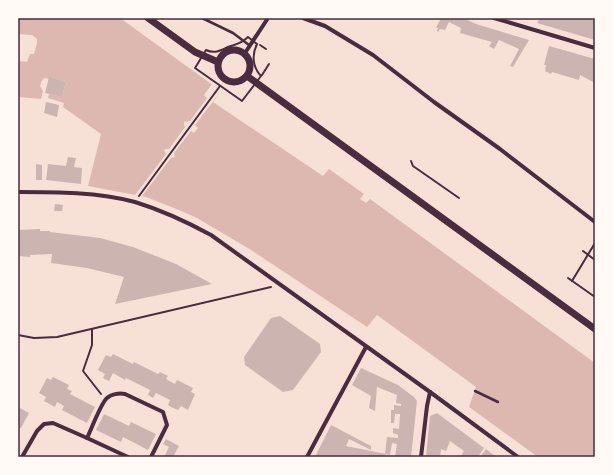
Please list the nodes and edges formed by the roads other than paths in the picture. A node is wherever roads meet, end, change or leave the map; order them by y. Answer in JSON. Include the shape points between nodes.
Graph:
{"nodes":[{"id":1,"x":148,"y":18,"type":"edge"},
{"id":2,"x":202,"y":18,"type":"edge"},
{"id":3,"x":268,"y":18,"type":"edge"},
{"id":4,"x":303,"y":18,"type":"edge"},
{"id":5,"x":494,"y":18,"type":"edge"},
{"id":6,"x":249,"y":45,"type":"junction"},
{"id":7,"x":595,"y":48,"type":"edge"},
{"id":8,"x":245,"y":53,"type":"junction"},
{"id":9,"x":218,"y":62,"type":"junction"},
{"id":10,"x":247,"y":76,"type":"junction"},
{"id":11,"x":18,"y":192,"type":"edge"},
{"id":12,"x":595,"y":222,"type":"edge"},
{"id":13,"x":595,"y":330,"type":"edge"},
{"id":14,"x":366,"y":347,"type":"junction"},
{"id":15,"x":475,"y":391,"type":"dead end"},
{"id":16,"x":430,"y":392,"type":"junction"},
{"id":17,"x":498,"y":402,"type":"dead end"},
{"id":18,"x":86,"y":438,"type":"junction"},
{"id":19,"x":18,"y":452,"type":"edge"},
{"id":20,"x":23,"y":456,"type":"edge"},
{"id":21,"x":128,"y":457,"type":"edge"},
{"id":22,"x":151,"y":457,"type":"edge"},
{"id":23,"x":307,"y":457,"type":"edge"},
{"id":24,"x":421,"y":457,"type":"edge"},
{"id":25,"x":518,"y":457,"type":"edge"}],
"edges":[{"from":1,"to":9,"type":"main road","via":[[187,46]]},
{"from":2,"to":6,"type":"lane","via":[[233,33]]},
{"from":3,"to":6,"type":"street"},
{"from":4,"to":12,"type":"street","via":[[325,26],[373,55]]},
{"from":5,"to":7,"type":"street"},
{"from":6,"to":8,"type":"street"},
{"from":8,"to":9,"type":"main road","via":[[237,49],[228,50],[221,55]]},
{"from":8,"to":10,"type":"main road","via":[[251,66]]},
{"from":9,"to":10,"type":"main road","via":[[219,72],[227,81],[240,81]]},
{"from":10,"to":13,"type":"main road"},
{"from":11,"to":14,"type":"street","via":[[62,192],[134,202],[186,222],[211,235]]},
{"from":14,"to":16,"type":"street"},
{"from":14,"to":23,"type":"street"},
{"from":15,"to":17,"type":"lane"},
{"from":16,"to":24,"type":"street"},
{"from":16,"to":25,"type":"street"},
{"from":18,"to":20,"type":"street","via":[[52,423],[44,424]]},
{"from":18,"to":21,"type":"street"},
{"from":18,"to":22,"type":"street","via":[[105,399],[112,395],[125,394],[163,412],[167,425]]},
{"from":19,"to":20,"type":"street"}]}
